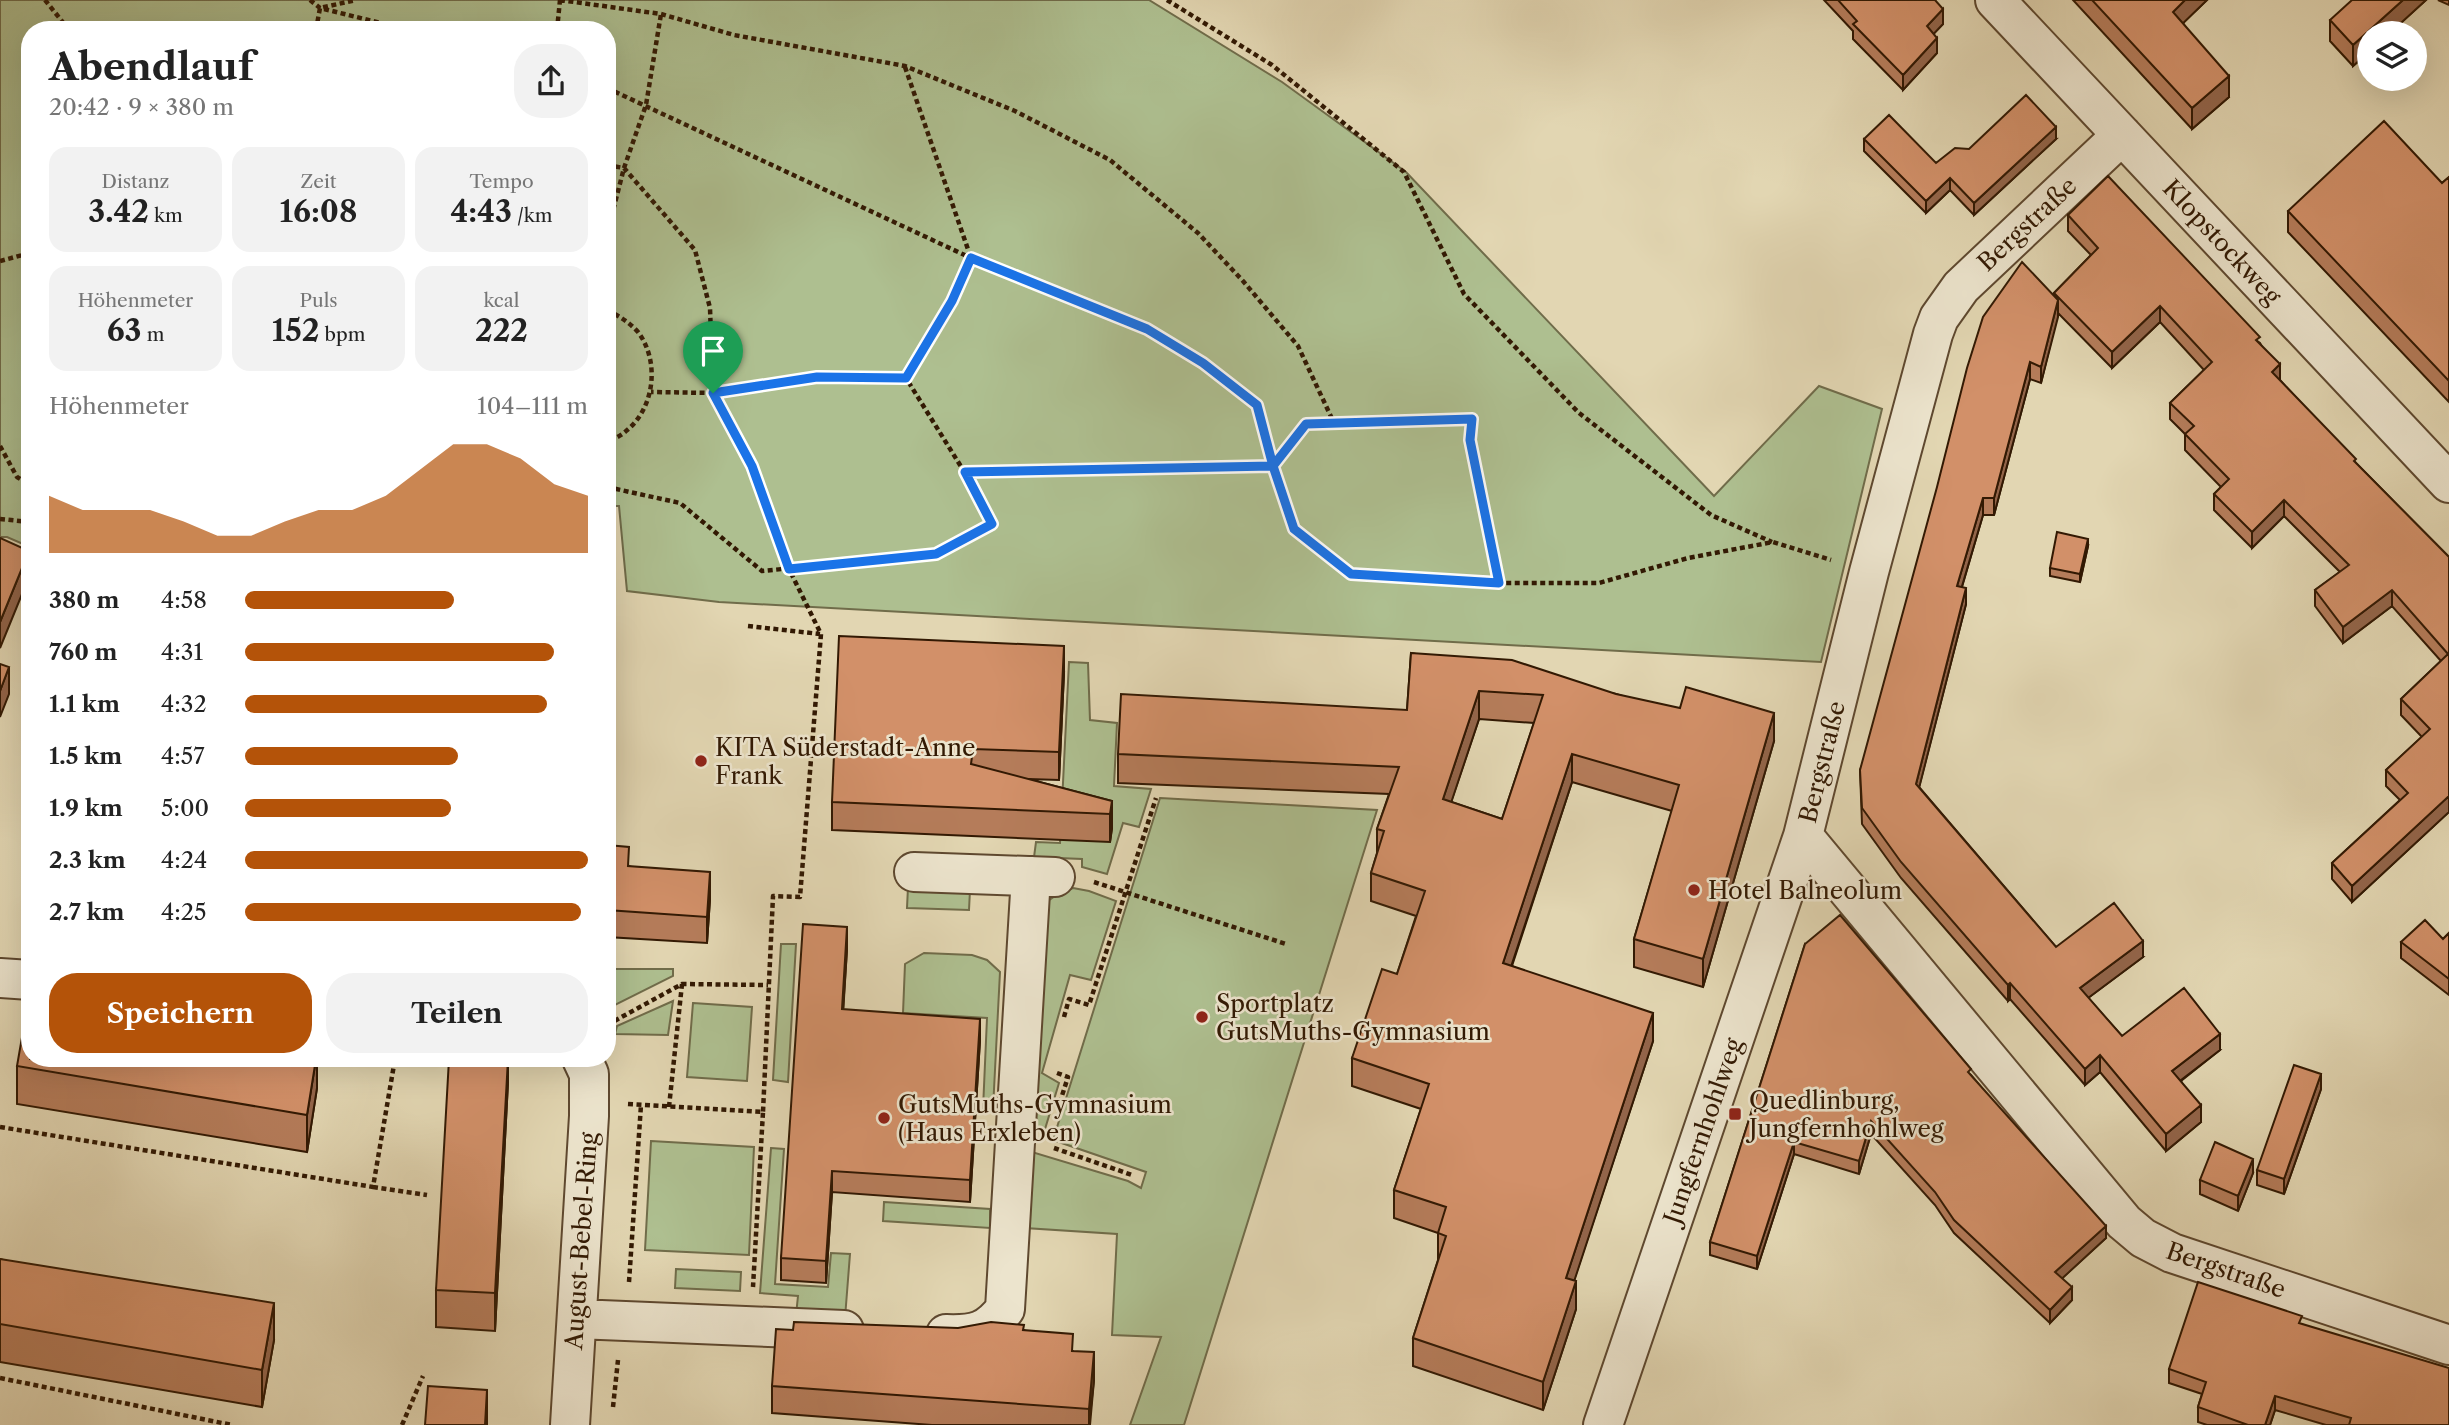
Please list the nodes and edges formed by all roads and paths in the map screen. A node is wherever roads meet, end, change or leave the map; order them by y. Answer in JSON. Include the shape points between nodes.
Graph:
{"nodes":[{"id":1,"x":45,"y":0,"type":"edge"},
{"id":2,"x":310,"y":0,"type":"edge"},
{"id":3,"x":356,"y":0,"type":"edge"},
{"id":4,"x":560,"y":0,"type":"edge"},
{"id":5,"x":1167,"y":0,"type":"edge"},
{"id":6,"x":1995,"y":0,"type":"edge"},
{"id":7,"x":320,"y":8,"type":"junction"},
{"id":8,"x":661,"y":14,"type":"junction"},
{"id":9,"x":62,"y":21,"type":"edge"},
{"id":10,"x":318,"y":21,"type":"edge"},
{"id":11,"x":373,"y":21,"type":"edge"},
{"id":12,"x":558,"y":21,"type":"edge"},
{"id":13,"x":905,"y":66,"type":"junction"},
{"id":14,"x":616,"y":92,"type":"edge"},
{"id":15,"x":646,"y":105,"type":"junction"},
{"id":16,"x":2122,"y":135,"type":"junction"},
{"id":17,"x":616,"y":167,"type":"edge"},
{"id":18,"x":624,"y":168,"type":"junction"},
{"id":19,"x":616,"y":199,"type":"edge"},
{"id":20,"x":21,"y":255,"type":"edge"},
{"id":21,"x":971,"y":258,"type":"junction"},
{"id":22,"x":0,"y":261,"type":"edge"},
{"id":23,"x":616,"y":315,"type":"edge"},
{"id":24,"x":906,"y":378,"type":"junction"},
{"id":25,"x":651,"y":391,"type":"junction"},
{"id":26,"x":713,"y":393,"type":"junction"},
{"id":27,"x":1334,"y":423,"type":"junction"},
{"id":28,"x":616,"y":437,"type":"edge"},
{"id":29,"x":0,"y":446,"type":"edge"},
{"id":30,"x":1273,"y":466,"type":"junction"},
{"id":31,"x":965,"y":472,"type":"junction"},
{"id":32,"x":21,"y":479,"type":"edge"},
{"id":33,"x":2449,"y":483,"type":"edge"},
{"id":34,"x":616,"y":489,"type":"edge"},
{"id":35,"x":0,"y":519,"type":"edge"},
{"id":36,"x":21,"y":521,"type":"edge"},
{"id":37,"x":1773,"y":542,"type":"junction"},
{"id":38,"x":789,"y":569,"type":"junction"},
{"id":39,"x":1869,"y":572,"type":"junction"},
{"id":40,"x":1499,"y":583,"type":"junction"},
{"id":41,"x":748,"y":626,"type":"dead end"},
{"id":42,"x":821,"y":634,"type":"junction"},
{"id":43,"x":1156,"y":797,"type":"dead end"},
{"id":44,"x":1803,"y":836,"type":"junction"},
{"id":45,"x":914,"y":872,"type":"dead end"},
{"id":46,"x":1044,"y":877,"type":"junction"},
{"id":47,"x":1125,"y":892,"type":"junction"},
{"id":48,"x":1286,"y":944,"type":"dead end"},
{"id":49,"x":0,"y":978,"type":"edge"},
{"id":50,"x":21,"y":979,"type":"edge"},
{"id":51,"x":682,"y":984,"type":"junction"},
{"id":52,"x":768,"y":985,"type":"junction"},
{"id":53,"x":616,"y":1020,"type":"edge"},
{"id":54,"x":1062,"y":1022,"type":"dead end"},
{"id":55,"x":394,"y":1067,"type":"edge"},
{"id":56,"x":586,"y":1067,"type":"edge"},
{"id":57,"x":1048,"y":1070,"type":"dead end"},
{"id":58,"x":589,"y":1102,"type":"junction"},
{"id":59,"x":641,"y":1105,"type":"junction"},
{"id":60,"x":669,"y":1107,"type":"junction"},
{"id":61,"x":1057,"y":1111,"type":"dead end"},
{"id":62,"x":763,"y":1112,"type":"junction"},
{"id":63,"x":0,"y":1127,"type":"edge"},
{"id":64,"x":1016,"y":1138,"type":"junction"},
{"id":65,"x":1132,"y":1175,"type":"dead end"},
{"id":66,"x":373,"y":1187,"type":"junction"},
{"id":67,"x":427,"y":1195,"type":"dead end"},
{"id":68,"x":577,"y":1319,"type":"junction"},
{"id":69,"x":622,"y":1321,"type":"junction"},
{"id":70,"x":750,"y":1326,"type":"junction"},
{"id":71,"x":876,"y":1331,"type":"edge"},
{"id":72,"x":917,"y":1333,"type":"edge"},
{"id":73,"x":2449,"y":1345,"type":"edge"},
{"id":74,"x":424,"y":1377,"type":"dead end"},
{"id":75,"x":0,"y":1378,"type":"edge"},
{"id":76,"x":613,"y":1412,"type":"dead end"},
{"id":77,"x":232,"y":1425,"type":"edge"},
{"id":78,"x":402,"y":1425,"type":"edge"},
{"id":79,"x":570,"y":1425,"type":"edge"},
{"id":80,"x":1604,"y":1425,"type":"edge"}],
"edges":[{"from":1,"to":9,"type":"path"},
{"from":2,"to":7,"type":"path"},
{"from":3,"to":7,"type":"path"},
{"from":4,"to":8,"type":"path"},
{"from":4,"to":12,"type":"path"},
{"from":5,"to":37,"type":"path","via":[[1272,65],[1404,172],[1464,295],[1579,413],[1711,515]]},
{"from":6,"to":16,"type":"street","name":"Klopstockweg"},
{"from":7,"to":10,"type":"path"},
{"from":7,"to":11,"type":"path"},
{"from":8,"to":13,"type":"path","via":[[734,35]]},
{"from":8,"to":15,"type":"path"},
{"from":13,"to":21,"type":"path"},
{"from":13,"to":27,"type":"path","via":[[1015,111],[1110,160],[1198,233],[1298,346]]},
{"from":14,"to":15,"type":"path"},
{"from":15,"to":18,"type":"path"},
{"from":15,"to":21,"type":"path"},
{"from":16,"to":33,"type":"street","name":"Klopstockweg"},
{"from":16,"to":39,"type":"street","name":"Bergstraße","via":[[1961,287],[1940,317]]},
{"from":17,"to":18,"type":"path"},
{"from":18,"to":19,"type":"path"},
{"from":18,"to":26,"type":"path","via":[[695,250],[710,308]]},
{"from":20,"to":22,"type":"path"},
{"from":21,"to":24,"type":"path","via":[[952,301]]},
{"from":21,"to":30,"type":"path","via":[[1147,329],[1203,363],[1257,405]]},
{"from":23,"to":25,"type":"path","via":[[638,333],[648,351]]},
{"from":24,"to":26,"type":"path","via":[[817,377]]},
{"from":24,"to":31,"type":"path"},
{"from":25,"to":26,"type":"path"},
{"from":25,"to":28,"type":"path","via":[[642,413]]},
{"from":26,"to":38,"type":"path","via":[[752,466]]},
{"from":27,"to":30,"type":"path","via":[[1306,424]]},
{"from":27,"to":40,"type":"path","via":[[1472,419],[1470,440]]},
{"from":29,"to":32,"type":"path"},
{"from":30,"to":31,"type":"path"},
{"from":30,"to":40,"type":"path","via":[[1294,529],[1351,574]]},
{"from":31,"to":38,"type":"path","via":[[992,524],[936,554]]},
{"from":34,"to":38,"type":"path","via":[[680,503],[762,571]]},
{"from":35,"to":36,"type":"path"},
{"from":37,"to":39,"type":"path"},
{"from":37,"to":40,"type":"path","via":[[1688,558],[1599,583]]},
{"from":38,"to":42,"type":"path"},
{"from":39,"to":44,"type":"street","name":"Bergstraße"},
{"from":41,"to":42,"type":"path"},
{"from":42,"to":52,"type":"path","via":[[800,897],[773,896]]},
{"from":43,"to":47,"type":"path"},
{"from":44,"to":73,"type":"street","name":"Bergstraße","via":[[2124,1222],[2143,1238],[2172,1254]]},
{"from":44,"to":80,"type":"street","name":"Jungfernhohlweg"},
{"from":45,"to":46,"type":"street"},
{"from":46,"to":47,"type":"path","via":[[1095,882]]},
{"from":46,"to":64,"type":"street"},
{"from":47,"to":48,"type":"path"},
{"from":47,"to":54,"type":"path","via":[[1089,1005],[1069,999]]},
{"from":49,"to":50,"type":"street"},
{"from":51,"to":52,"type":"path"},
{"from":51,"to":53,"type":"path"},
{"from":51,"to":60,"type":"path"},
{"from":52,"to":62,"type":"path"},
{"from":55,"to":66,"type":"path"},
{"from":56,"to":58,"type":"street","name":"August-Bebel-Ring"},
{"from":57,"to":61,"type":"path","via":[[1068,1077]]},
{"from":58,"to":59,"type":"path"},
{"from":58,"to":68,"type":"street","name":"August-Bebel-Ring"},
{"from":59,"to":60,"type":"path"},
{"from":59,"to":69,"type":"path","via":[[628,1304]]},
{"from":60,"to":62,"type":"path"},
{"from":62,"to":70,"type":"path"},
{"from":63,"to":66,"type":"path"},
{"from":64,"to":65,"type":"path"},
{"from":64,"to":72,"type":"street","via":[[1005,1309],[995,1323],[981,1331]]},
{"from":66,"to":67,"type":"path"},
{"from":68,"to":69,"type":"street"},
{"from":68,"to":79,"type":"street","name":"August-Bebel-Ring"},
{"from":69,"to":70,"type":"street"},
{"from":69,"to":76,"type":"path"},
{"from":70,"to":71,"type":"street"},
{"from":74,"to":78,"type":"path"},
{"from":75,"to":77,"type":"path"}]}
